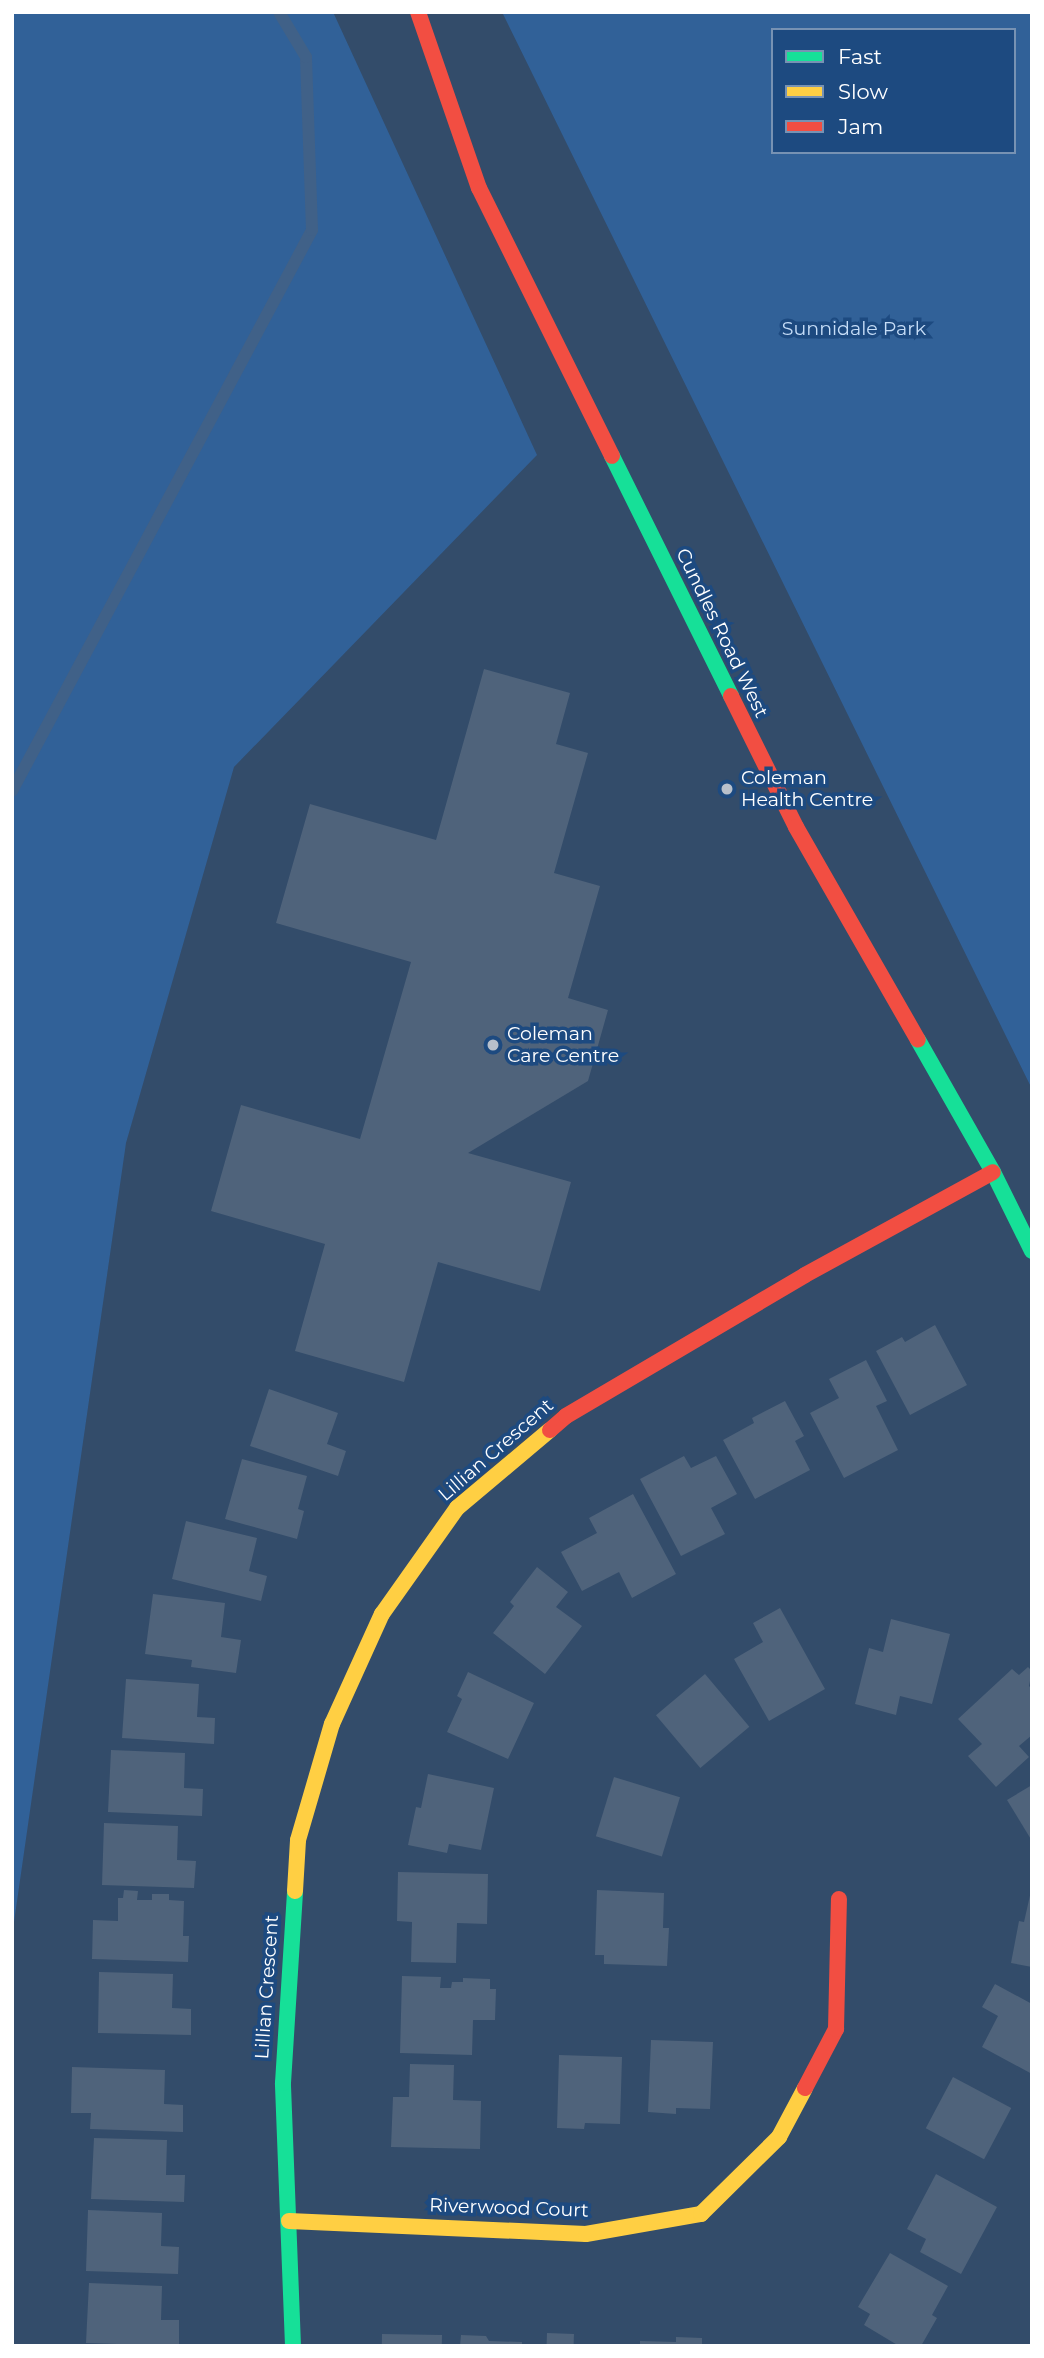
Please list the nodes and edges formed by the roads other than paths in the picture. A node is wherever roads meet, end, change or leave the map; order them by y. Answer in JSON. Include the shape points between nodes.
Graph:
{"nodes":[{"id":1,"x":418,"y":12,"type":"edge"},
{"id":2,"x":993,"y":1172,"type":"junction"},
{"id":3,"x":1032,"y":1251,"type":"edge"},
{"id":4,"x":839,"y":1899,"type":"dead end"},
{"id":5,"x":289,"y":2221,"type":"junction"},
{"id":6,"x":293,"y":2346,"type":"edge"}],
"edges":[{"from":1,"to":2,"type":"street","name":"Cundles Road West","via":[[479,188],[767,771]]},
{"from":2,"to":3,"type":"street","name":"Cundles Road West"},
{"from":2,"to":5,"type":"street","name":"Lillian Crescent","via":[[805,1275],[566,1416],[457,1508],[382,1614],[331,1724],[298,1840],[283,2083]]},
{"from":4,"to":5,"type":"street","name":"Riverwood Court","via":[[836,2029],[779,2137],[701,2214],[586,2234]]},
{"from":5,"to":6,"type":"street","name":"Lillian Crescent"}]}
